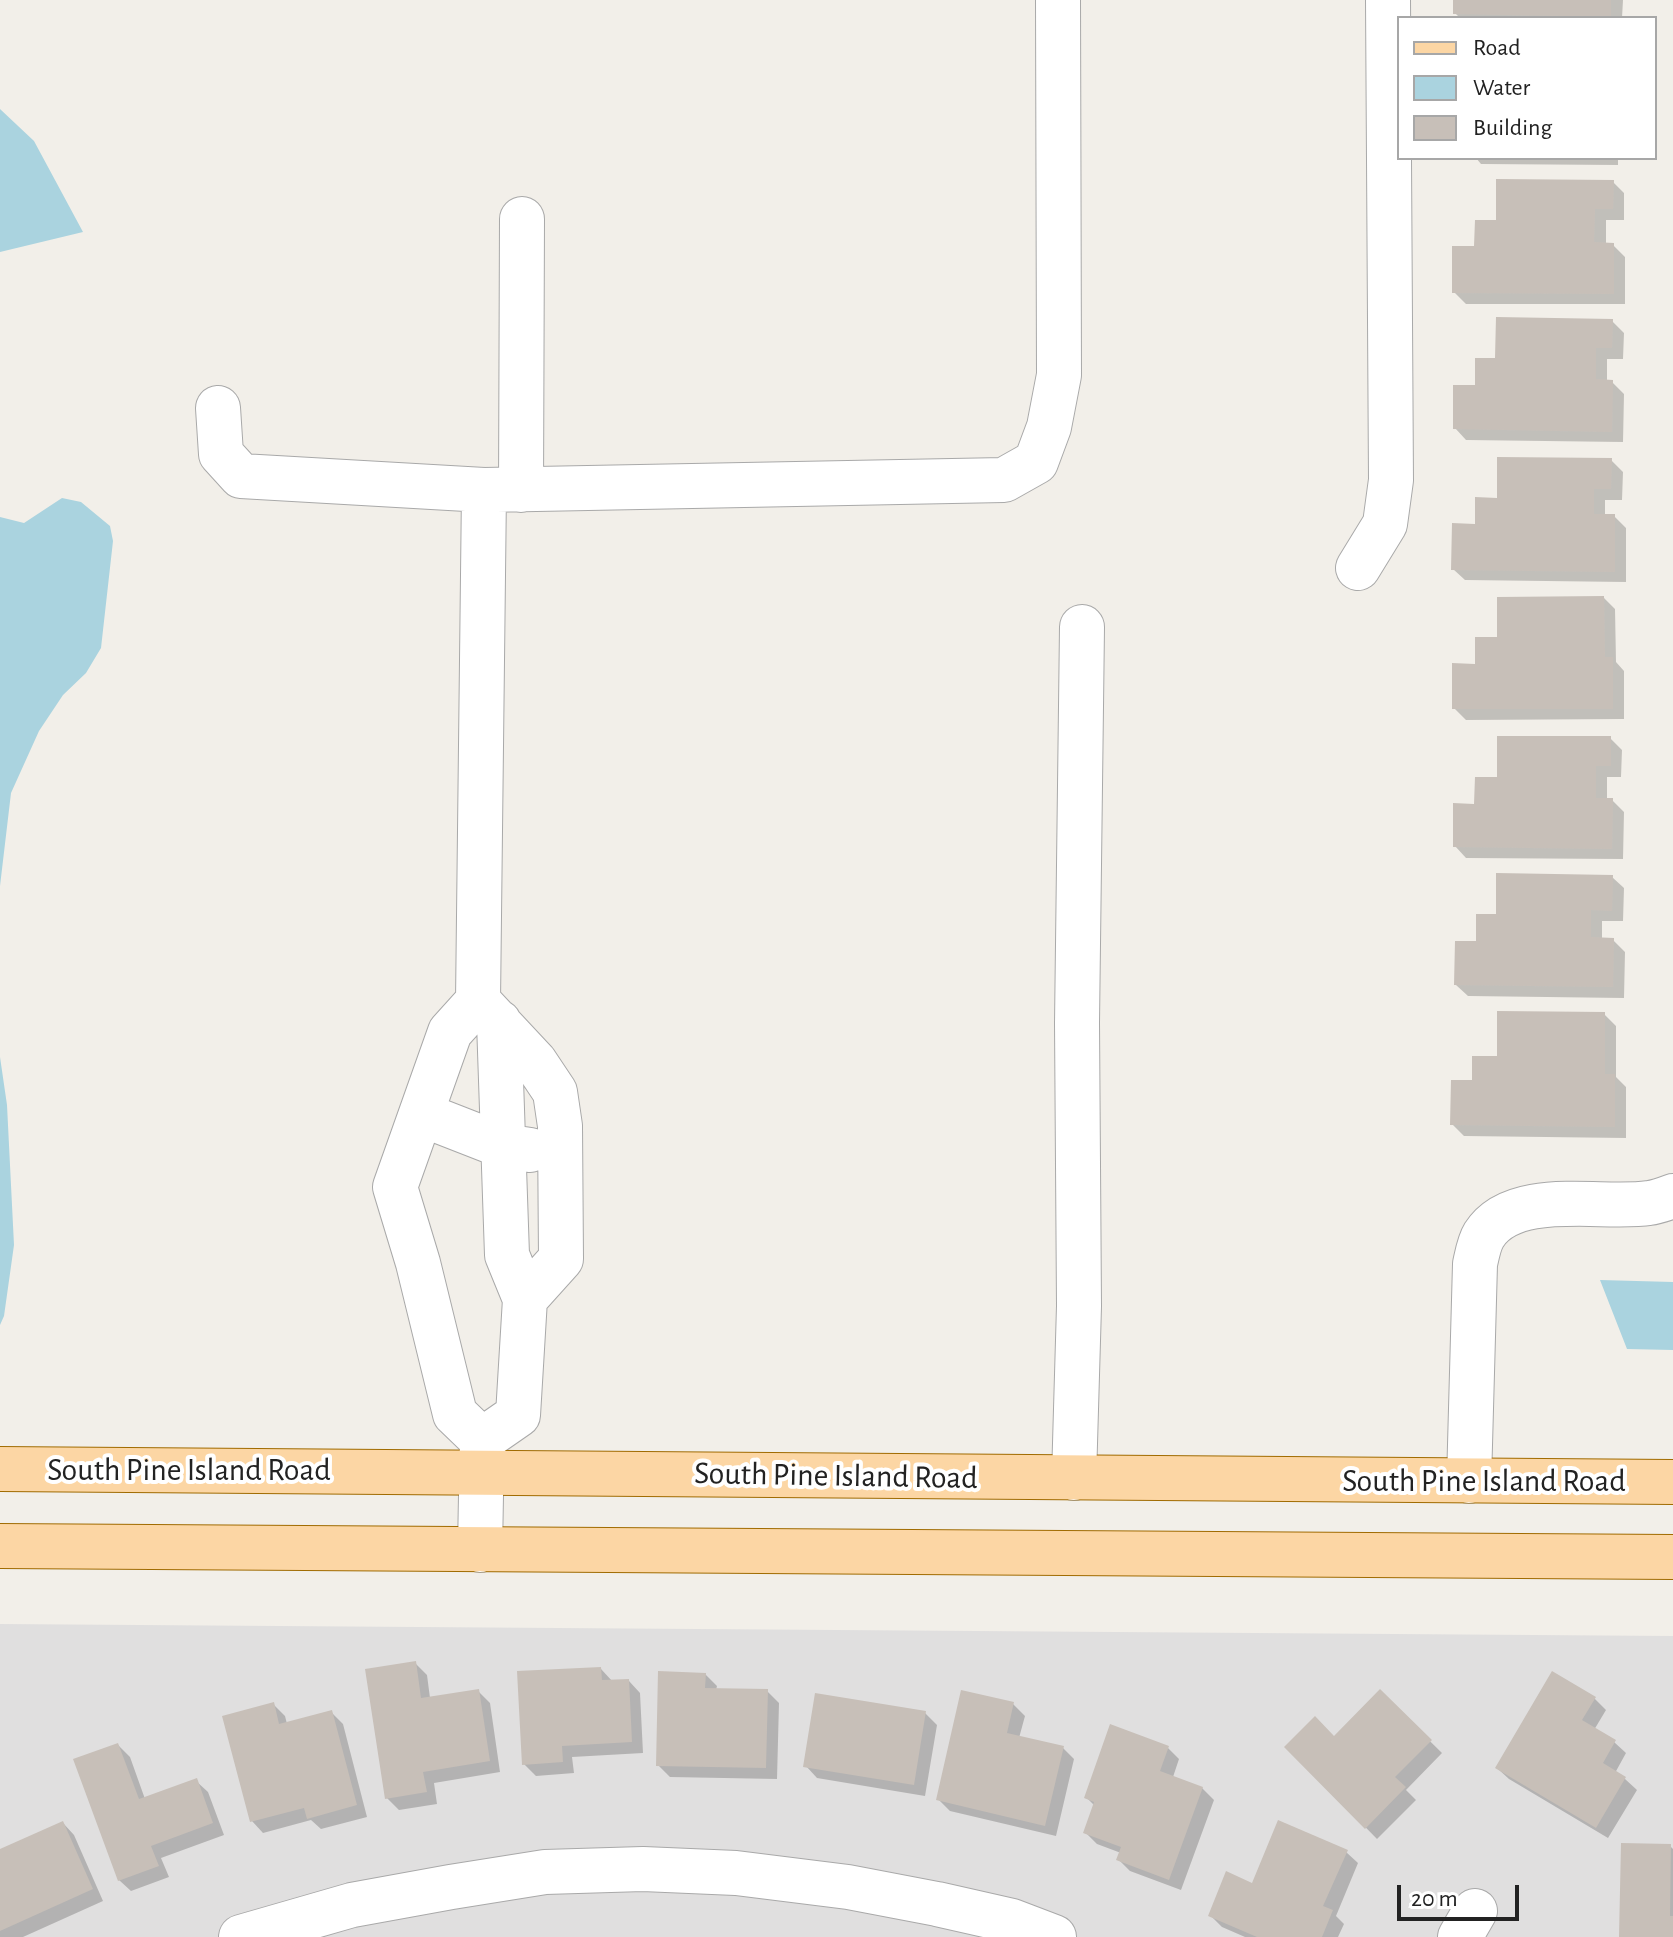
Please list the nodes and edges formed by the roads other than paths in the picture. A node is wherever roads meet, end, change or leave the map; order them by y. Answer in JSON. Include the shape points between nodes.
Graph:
{"nodes":[{"id":1,"x":1058,"y":0,"type":"edge"},
{"id":2,"x":1388,"y":0,"type":"edge"},
{"id":3,"x":522,"y":219,"type":"dead end"},
{"id":4,"x":218,"y":408,"type":"dead end"},
{"id":5,"x":503,"y":490,"type":"junction"},
{"id":6,"x":1358,"y":568,"type":"dead end"},
{"id":7,"x":1082,"y":627,"type":"dead end"},
{"id":8,"x":488,"y":1011,"type":"junction"},
{"id":9,"x":421,"y":1114,"type":"junction"},
{"id":10,"x":503,"y":1146,"type":"junction"},
{"id":11,"x":560,"y":1155,"type":"junction"},
{"id":12,"x":1673,"y":1196,"type":"edge"},
{"id":13,"x":525,"y":1299,"type":"junction"},
{"id":14,"x":481,"y":1456,"type":"junction"},
{"id":15,"x":0,"y":1469,"type":"edge"},
{"id":16,"x":1074,"y":1478,"type":"junction"},
{"id":17,"x":1469,"y":1481,"type":"junction"},
{"id":18,"x":1673,"y":1482,"type":"edge"},
{"id":19,"x":0,"y":1546,"type":"edge"},
{"id":20,"x":480,"y":1550,"type":"junction"},
{"id":21,"x":1673,"y":1557,"type":"edge"},
{"id":22,"x":241,"y":1937,"type":"edge"},
{"id":23,"x":1054,"y":1937,"type":"edge"}],
"edges":[{"from":1,"to":5,"type":"street","via":[[1059,375],[1036,462],[1004,480]]},
{"from":2,"to":6,"type":"street","via":[[1391,480],[1385,524]]},
{"from":3,"to":5,"type":"street"},
{"from":4,"to":5,"type":"street","via":[[221,454],[241,476]]},
{"from":5,"to":8,"type":"street"},
{"from":7,"to":16,"type":"street"},
{"from":8,"to":9,"type":"street","via":[[450,1032]]},
{"from":8,"to":10,"type":"street"},
{"from":8,"to":11,"type":"street","via":[[555,1092]]},
{"from":9,"to":10,"type":"street"},
{"from":9,"to":14,"type":"street","via":[[395,1187],[455,1414]]},
{"from":10,"to":11,"type":"street"},
{"from":10,"to":13,"type":"street","via":[[507,1255]]},
{"from":11,"to":13,"type":"street","via":[[561,1259]]},
{"from":12,"to":17,"type":"street","via":[[1651,1203],[1521,1209],[1499,1219],[1484,1235],[1475,1264]]},
{"from":13,"to":14,"type":"street","via":[[518,1415]]},
{"from":14,"to":15,"type":"main road","name":"South Pine Island Road"},
{"from":14,"to":16,"type":"main road","name":"South Pine Island Road"},
{"from":14,"to":20,"type":"street"},
{"from":16,"to":17,"type":"main road","name":"South Pine Island Road"},
{"from":17,"to":18,"type":"main road","name":"South Pine Island Road"},
{"from":19,"to":20,"type":"main road"},
{"from":20,"to":21,"type":"main road"},
{"from":22,"to":23,"type":"street","via":[[352,1905],[451,1887],[545,1872],[643,1869],[736,1873],[848,1887],[1012,1921]]}]}
